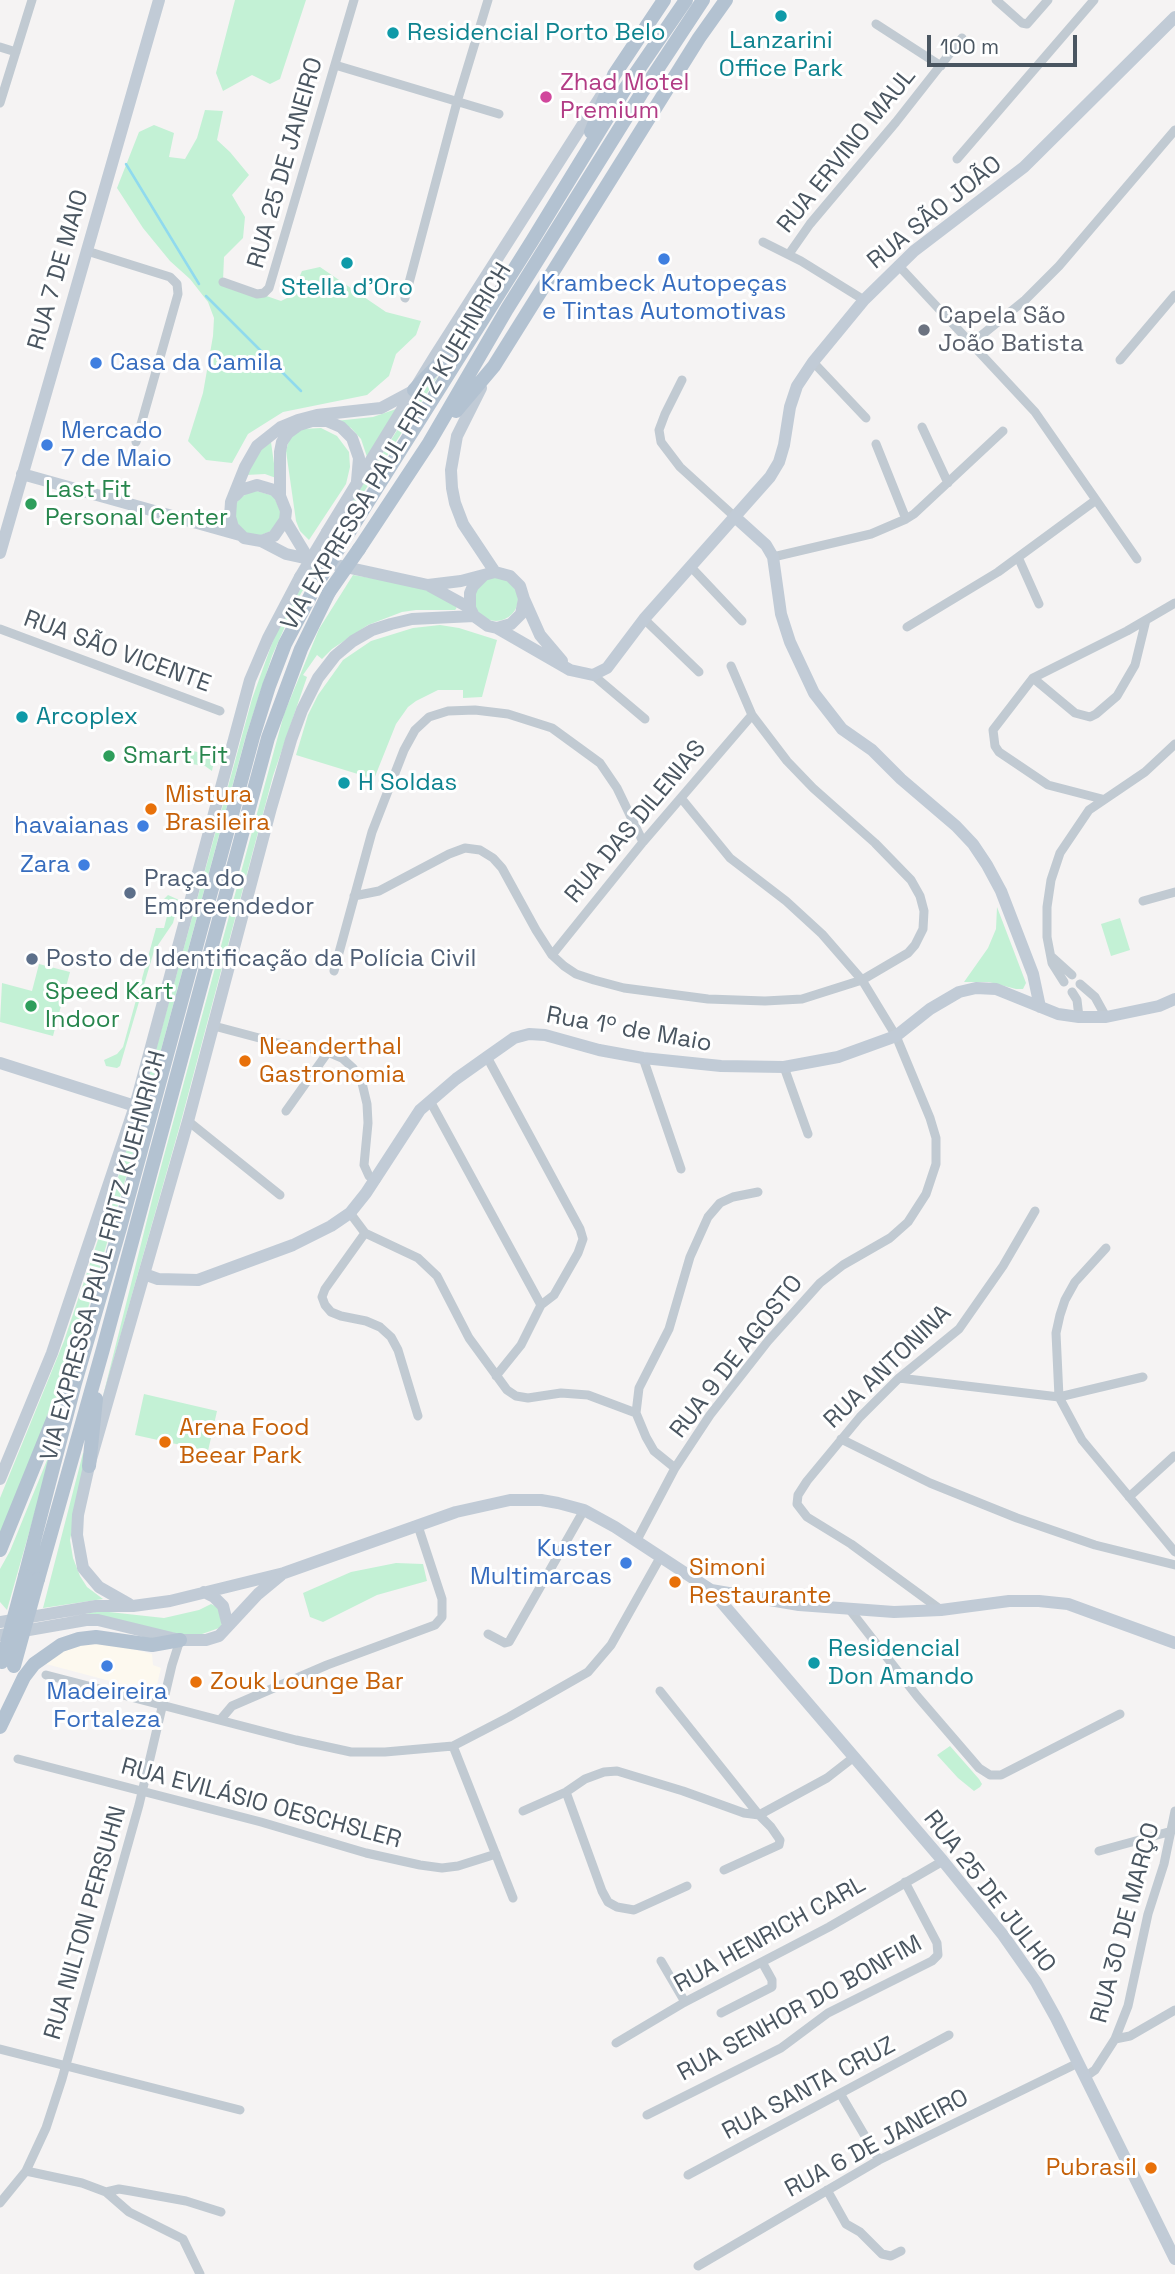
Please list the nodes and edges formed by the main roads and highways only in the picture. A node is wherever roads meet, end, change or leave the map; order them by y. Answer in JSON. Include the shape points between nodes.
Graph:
{"nodes":[{"id":1,"x":664,"y":0,"type":"edge"},
{"id":2,"x":687,"y":0,"type":"edge"},
{"id":3,"x":703,"y":0,"type":"edge"},
{"id":4,"x":726,"y":0,"type":"edge"},
{"id":5,"x":641,"y":94,"type":"junction"},
{"id":6,"x":623,"y":159,"type":"junction"},
{"id":7,"x":575,"y":172,"type":"junction"},
{"id":8,"x":480,"y":322,"type":"junction"},
{"id":9,"x":414,"y":390,"type":"road end"},
{"id":10,"x":429,"y":443,"type":"junction"},
{"id":11,"x":103,"y":1349,"type":"junction"},
{"id":12,"x":75,"y":1383,"type":"junction"},
{"id":13,"x":89,"y":1466,"type":"road end"},
{"id":14,"x":0,"y":1550,"type":"edge"},
{"id":15,"x":32,"y":1577,"type":"junction"},
{"id":16,"x":180,"y":1640,"type":"road end"},
{"id":17,"x":5,"y":1665,"type":"edge"},
{"id":18,"x":0,"y":1725,"type":"edge"}],
"edges":[{"from":1,"to":7,"type":"main road","via":[[614,75]]},
{"from":2,"to":7,"type":"main road","name":"VIA EXPRESSA PAUL FRITZ KUEHNRICH"},
{"from":3,"to":5,"type":"main road","name":"VIA EXPRESSA PAUL FRITZ KUEHNRICH"},
{"from":4,"to":6,"type":"main road"},
{"from":5,"to":6,"type":"main road"},
{"from":5,"to":10,"type":"main road","name":"VIA EXPRESSA PAUL FRITZ KUEHNRICH"},
{"from":6,"to":10,"type":"main road","via":[[494,366]]},
{"from":7,"to":8,"type":"main road","name":"VIA EXPRESSA PAUL FRITZ KUEHNRICH"},
{"from":8,"to":9,"type":"main road"},
{"from":8,"to":12,"type":"main road","name":"VIA EXPRESSA PAUL FRITZ KUEHNRICH","bridge":true,"via":[[316,585],[285,644],[253,737]]},
{"from":10,"to":11,"type":"main road","name":"VIA EXPRESSA PAUL FRITZ KUEHNRICH","bridge":true,"via":[[330,592],[300,649],[268,738]]},
{"from":11,"to":13,"type":"main road"},
{"from":11,"to":15,"type":"main road","name":"VIA EXPRESSA PAUL FRITZ KUEHNRICH"},
{"from":12,"to":14,"type":"main road","via":[[54,1417]]},
{"from":12,"to":15,"type":"main road","name":"VIA EXPRESSA PAUL FRITZ KUEHNRICH"},
{"from":15,"to":17,"type":"main road","name":"VIA EXPRESSA PAUL FRITZ KUEHNRICH","bridge":true},
{"from":16,"to":18,"type":"main road","via":[[152,1646],[96,1637],[61,1646],[34,1664]]},
{"from":17,"to":18,"type":"main road","name":"VIA EXPRESSA PAUL FRITZ KUEHNRICH"}]}
